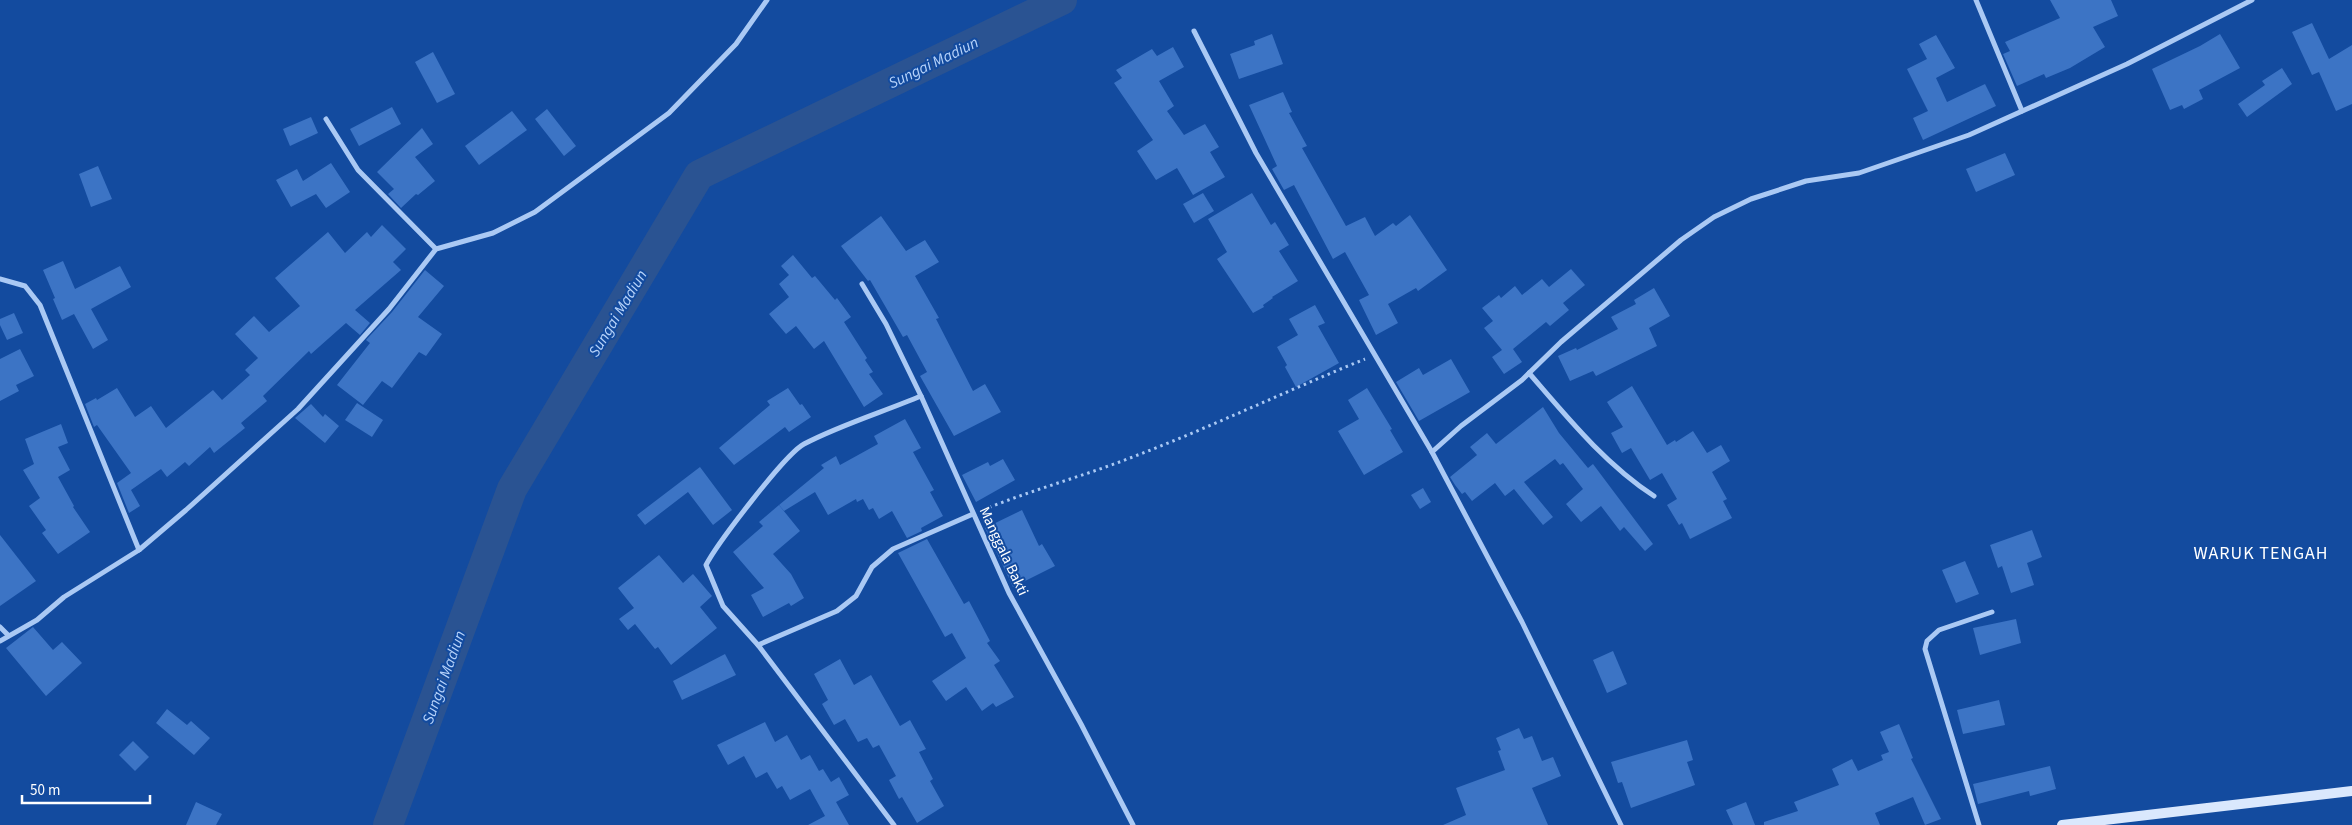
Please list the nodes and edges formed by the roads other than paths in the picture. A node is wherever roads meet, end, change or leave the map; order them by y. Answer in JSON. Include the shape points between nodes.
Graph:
{"nodes":[{"id":1,"x":767,"y":0,"type":"edge"},
{"id":2,"x":1976,"y":0,"type":"edge"},
{"id":3,"x":2252,"y":0,"type":"edge"},
{"id":4,"x":1194,"y":32,"type":"dead end"},
{"id":5,"x":2022,"y":111,"type":"junction"},
{"id":6,"x":326,"y":119,"type":"dead end"},
{"id":7,"x":436,"y":249,"type":"junction"},
{"id":8,"x":0,"y":279,"type":"edge"},
{"id":9,"x":862,"y":284,"type":"dead end"},
{"id":10,"x":1529,"y":373,"type":"junction"},
{"id":11,"x":921,"y":396,"type":"junction"},
{"id":12,"x":1432,"y":452,"type":"junction"},
{"id":13,"x":1654,"y":496,"type":"dead end"},
{"id":14,"x":973,"y":514,"type":"junction"},
{"id":15,"x":139,"y":550,"type":"junction"},
{"id":16,"x":1992,"y":612,"type":"dead end"},
{"id":17,"x":0,"y":627,"type":"edge"},
{"id":18,"x":8,"y":635,"type":"junction"},
{"id":19,"x":0,"y":641,"type":"edge"},
{"id":20,"x":758,"y":645,"type":"junction"},
{"id":21,"x":2352,"y":791,"type":"edge"},
{"id":22,"x":894,"y":825,"type":"edge"},
{"id":23,"x":1133,"y":825,"type":"edge"},
{"id":24,"x":1621,"y":825,"type":"edge"},
{"id":25,"x":1979,"y":825,"type":"edge"},
{"id":26,"x":2062,"y":825,"type":"edge"}],
"edges":[{"from":1,"to":7,"type":"street","via":[[736,44],[661,119],[536,212],[493,233]]},
{"from":2,"to":5,"type":"street"},
{"from":3,"to":5,"type":"street","via":[[2127,64]]},
{"from":4,"to":12,"type":"street","via":[[1256,153]]},
{"from":5,"to":10,"type":"street","via":[[1969,134],[1859,173],[1806,181],[1751,199],[1714,216],[1625,287]]},
{"from":6,"to":7,"type":"street","via":[[358,170]]},
{"from":7,"to":15,"type":"street","via":[[389,309],[298,409]]},
{"from":8,"to":15,"type":"street","via":[[25,286],[40,305]]},
{"from":9,"to":11,"type":"street","name":"Manggala Bakti","via":[[886,324]]},
{"from":10,"to":12,"type":"street"},
{"from":10,"to":13,"type":"street","via":[[1583,434],[1634,482]]},
{"from":11,"to":14,"type":"street","name":"Manggala Bakti"},
{"from":11,"to":20,"type":"street","via":[[802,445],[778,470],[711,555],[706,565],[723,606]]},
{"from":12,"to":24,"type":"street","via":[[1522,622]]},
{"from":14,"to":20,"type":"street","via":[[893,549],[872,567],[856,596],[837,611]]},
{"from":14,"to":23,"type":"street","name":"Manggala Bakti","via":[[1009,593]]},
{"from":15,"to":18,"type":"street","via":[[64,597],[37,620]]},
{"from":16,"to":25,"type":"street","via":[[1939,630],[1926,641],[1924,650]]},
{"from":17,"to":18,"type":"street"},
{"from":18,"to":19,"type":"street"},
{"from":20,"to":22,"type":"street"},
{"from":21,"to":26,"type":"street"}]}
